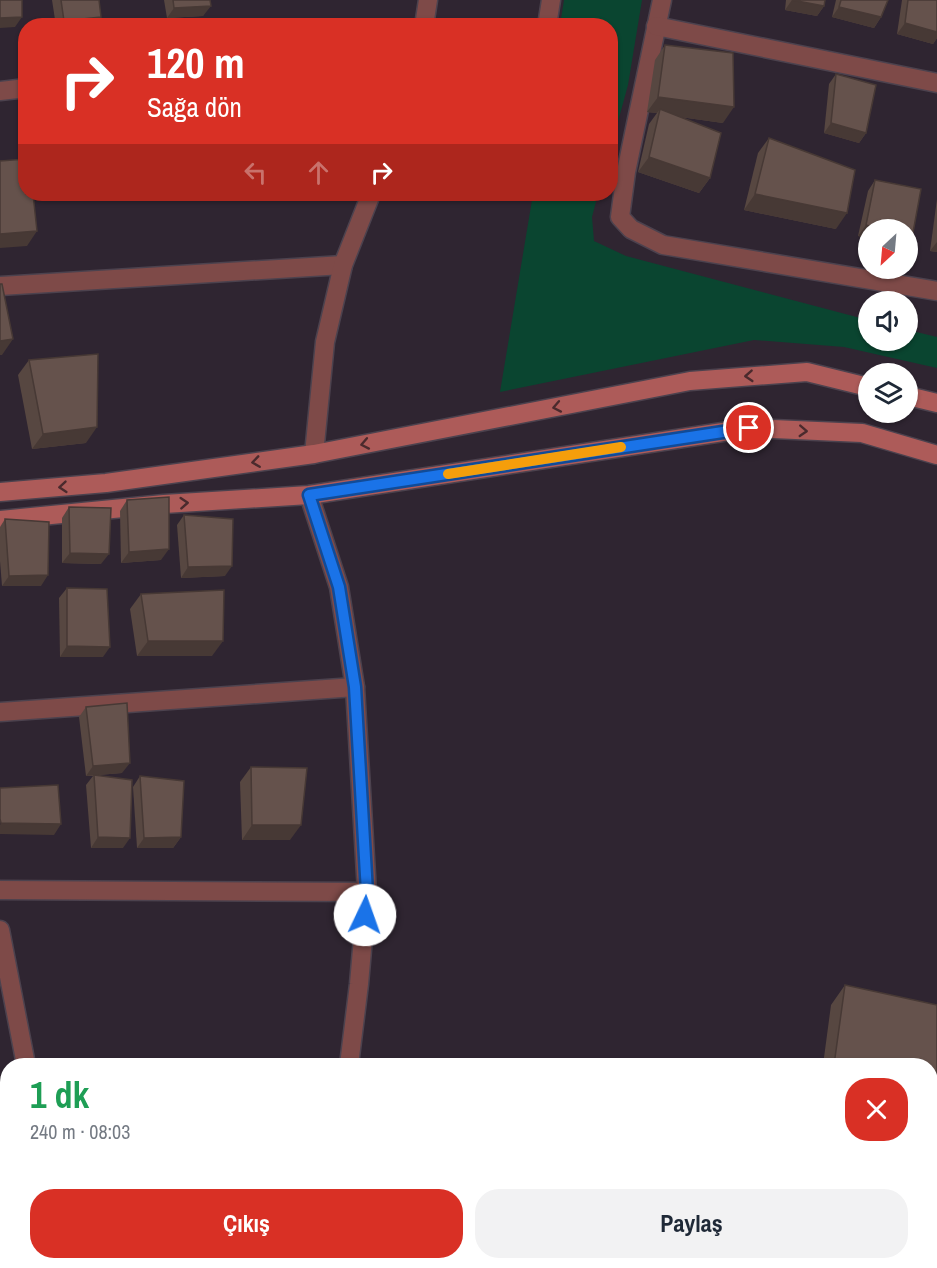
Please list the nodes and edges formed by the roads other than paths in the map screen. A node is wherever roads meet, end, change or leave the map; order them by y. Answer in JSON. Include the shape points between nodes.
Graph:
{"nodes":[{"id":1,"x":428,"y":0,"type":"edge"},
{"id":2,"x":551,"y":0,"type":"edge"},
{"id":3,"x":662,"y":0,"type":"edge"},
{"id":4,"x":425,"y":18,"type":"edge"},
{"id":5,"x":548,"y":18,"type":"edge"},
{"id":6,"x":656,"y":26,"type":"junction"},
{"id":7,"x":937,"y":83,"type":"edge"},
{"id":8,"x":18,"y":89,"type":"edge"},
{"id":9,"x":0,"y":91,"type":"edge"},
{"id":10,"x":368,"y":201,"type":"edge"},
{"id":11,"x":343,"y":265,"type":"junction"},
{"id":12,"x":0,"y":285,"type":"edge"},
{"id":13,"x":937,"y":291,"type":"edge"},
{"id":14,"x":858,"y":385,"type":"edge"},
{"id":15,"x":918,"y":398,"type":"edge"},
{"id":16,"x":937,"y":403,"type":"edge"},
{"id":17,"x":314,"y":454,"type":"junction"},
{"id":18,"x":937,"y":455,"type":"edge"},
{"id":19,"x":0,"y":492,"type":"edge"},
{"id":20,"x":309,"y":495,"type":"junction"},
{"id":21,"x":0,"y":520,"type":"edge"},
{"id":22,"x":355,"y":687,"type":"junction"},
{"id":23,"x":0,"y":712,"type":"edge"},
{"id":24,"x":0,"y":890,"type":"edge"},
{"id":25,"x":367,"y":892,"type":"junction"},
{"id":26,"x":0,"y":930,"type":"edge"},
{"id":27,"x":25,"y":1058,"type":"edge"},
{"id":28,"x":350,"y":1058,"type":"edge"}],
"edges":[{"from":1,"to":4,"type":"street"},
{"from":2,"to":5,"type":"street"},
{"from":3,"to":6,"type":"street"},
{"from":6,"to":7,"type":"street"},
{"from":6,"to":13,"type":"street","via":[[620,217],[631,229],[663,245]]},
{"from":8,"to":9,"type":"street"},
{"from":10,"to":11,"type":"street"},
{"from":11,"to":12,"type":"street"},
{"from":11,"to":17,"type":"street","via":[[325,342]]},
{"from":14,"to":17,"type":"street","one_way":true,"via":[[807,372],[690,381]]},
{"from":15,"to":16,"type":"street"},
{"from":17,"to":19,"type":"street","one_way":true,"via":[[106,483]]},
{"from":20,"to":18,"type":"street","one_way":true,"via":[[749,428],[862,434]]},
{"from":21,"to":20,"type":"street","one_way":true},
{"from":20,"to":22,"type":"street","via":[[339,587]]},
{"from":22,"to":23,"type":"street"},
{"from":22,"to":25,"type":"street"},
{"from":24,"to":25,"type":"street"},
{"from":25,"to":28,"type":"street"},
{"from":26,"to":27,"type":"street"}]}
